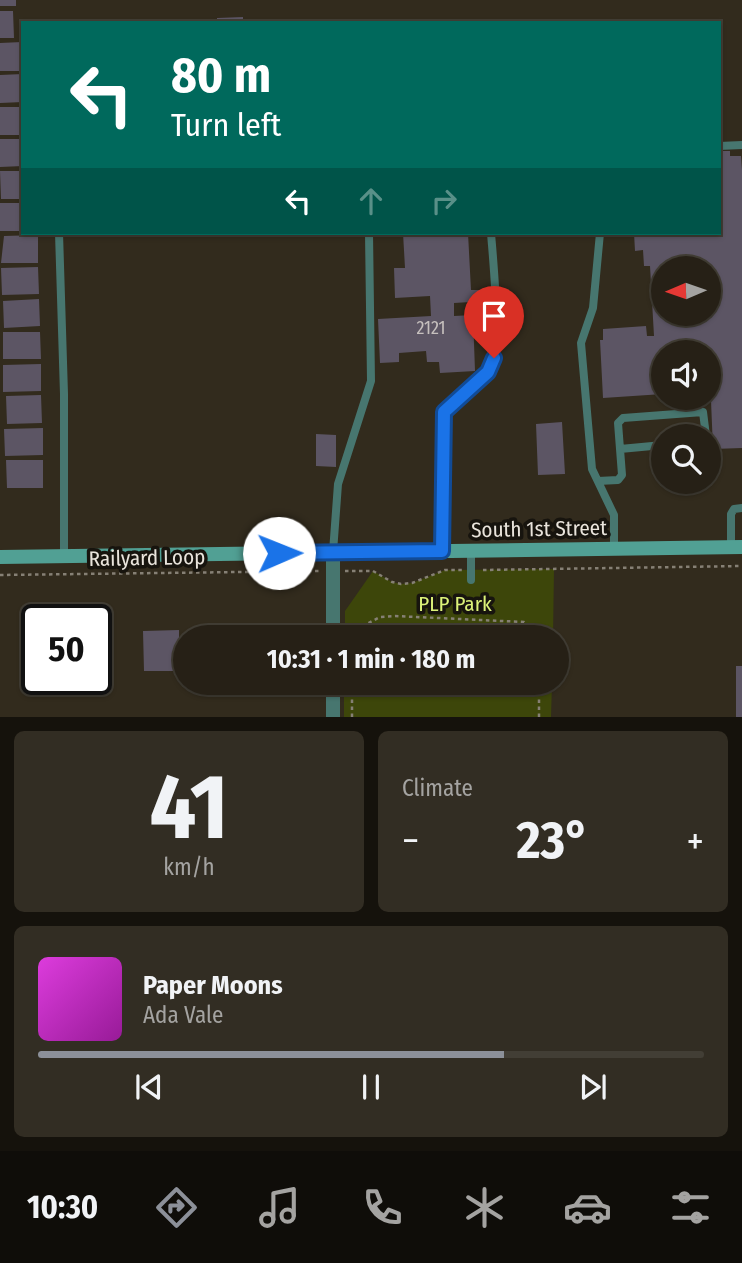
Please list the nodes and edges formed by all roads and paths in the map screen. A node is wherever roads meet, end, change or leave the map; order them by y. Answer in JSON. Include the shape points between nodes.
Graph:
{"nodes":[{"id":1,"x":742,"y":145,"type":"edge"},
{"id":2,"x":721,"y":146,"type":"edge"},
{"id":3,"x":60,"y":235,"type":"edge"},
{"id":4,"x":369,"y":235,"type":"edge"},
{"id":5,"x":491,"y":235,"type":"edge"},
{"id":6,"x":600,"y":235,"type":"edge"},
{"id":7,"x":705,"y":424,"type":"edge"},
{"id":8,"x":651,"y":446,"type":"edge"},
{"id":9,"x":620,"y":449,"type":"junction"},
{"id":10,"x":598,"y":481,"type":"junction"},
{"id":11,"x":742,"y":508,"type":"edge"},
{"id":12,"x":736,"y":547,"type":"edge"},
{"id":13,"x":614,"y":549,"type":"junction"},
{"id":14,"x":442,"y":551,"type":"junction"},
{"id":15,"x":471,"y":551,"type":"junction"},
{"id":16,"x":333,"y":552,"type":"junction"},
{"id":17,"x":64,"y":556,"type":"junction"},
{"id":18,"x":0,"y":557,"type":"edge"},
{"id":19,"x":742,"y":566,"type":"edge"},
{"id":20,"x":461,"y":570,"type":"dead end"},
{"id":21,"x":481,"y":570,"type":"dead end"},
{"id":22,"x":373,"y":571,"type":"dead end"},
{"id":23,"x":295,"y":572,"type":"dead end"},
{"id":24,"x":0,"y":575,"type":"edge"},
{"id":25,"x":471,"y":580,"type":"dead end"},
{"id":26,"x":333,"y":625,"type":"edge"},
{"id":27,"x":365,"y":625,"type":"edge"},
{"id":28,"x":527,"y":625,"type":"edge"},
{"id":29,"x":333,"y":695,"type":"edge"},
{"id":30,"x":352,"y":695,"type":"edge"},
{"id":31,"x":539,"y":695,"type":"edge"},
{"id":32,"x":332,"y":717,"type":"edge"},
{"id":33,"x":352,"y":717,"type":"edge"},
{"id":34,"x":539,"y":717,"type":"edge"}],
"edges":[{"from":1,"to":2,"type":"lane"},
{"from":3,"to":17,"type":"lane"},
{"from":4,"to":16,"type":"lane","via":[[371,382],[338,484]]},
{"from":5,"to":14,"type":"lane","via":[[494,358],[488,372],[444,412]]},
{"from":6,"to":10,"type":"lane","via":[[593,308],[581,342],[592,469]]},
{"from":7,"to":9,"type":"lane","via":[[700,412],[623,418],[618,423]]},
{"from":8,"to":9,"type":"lane"},
{"from":9,"to":10,"type":"lane","via":[[621,478]]},
{"from":10,"to":13,"type":"lane","via":[[614,515]]},
{"from":11,"to":12,"type":"lane","via":[[731,514]]},
{"from":12,"to":13,"type":"main road","name":"South 1st Street"},
{"from":13,"to":15,"type":"main road","name":"South 1st Street"},
{"from":14,"to":15,"type":"main road","name":"South 1st Street"},
{"from":14,"to":16,"type":"main road","name":"South 1st Street"},
{"from":15,"to":25,"type":"lane"},
{"from":16,"to":17,"type":"main road","name":"South 1st Street"},
{"from":16,"to":26,"type":"street"},
{"from":17,"to":18,"type":"main road","name":"South 1st Street"},
{"from":19,"to":21,"type":"path"},
{"from":20,"to":22,"type":"path","via":[[445,570],[401,584]]},
{"from":23,"to":24,"type":"path","name":"Railyard Loop"},
{"from":27,"to":28,"type":"path","via":[[395,616]]},
{"from":29,"to":32,"type":"street"},
{"from":30,"to":33,"type":"path"},
{"from":31,"to":34,"type":"path"}]}
